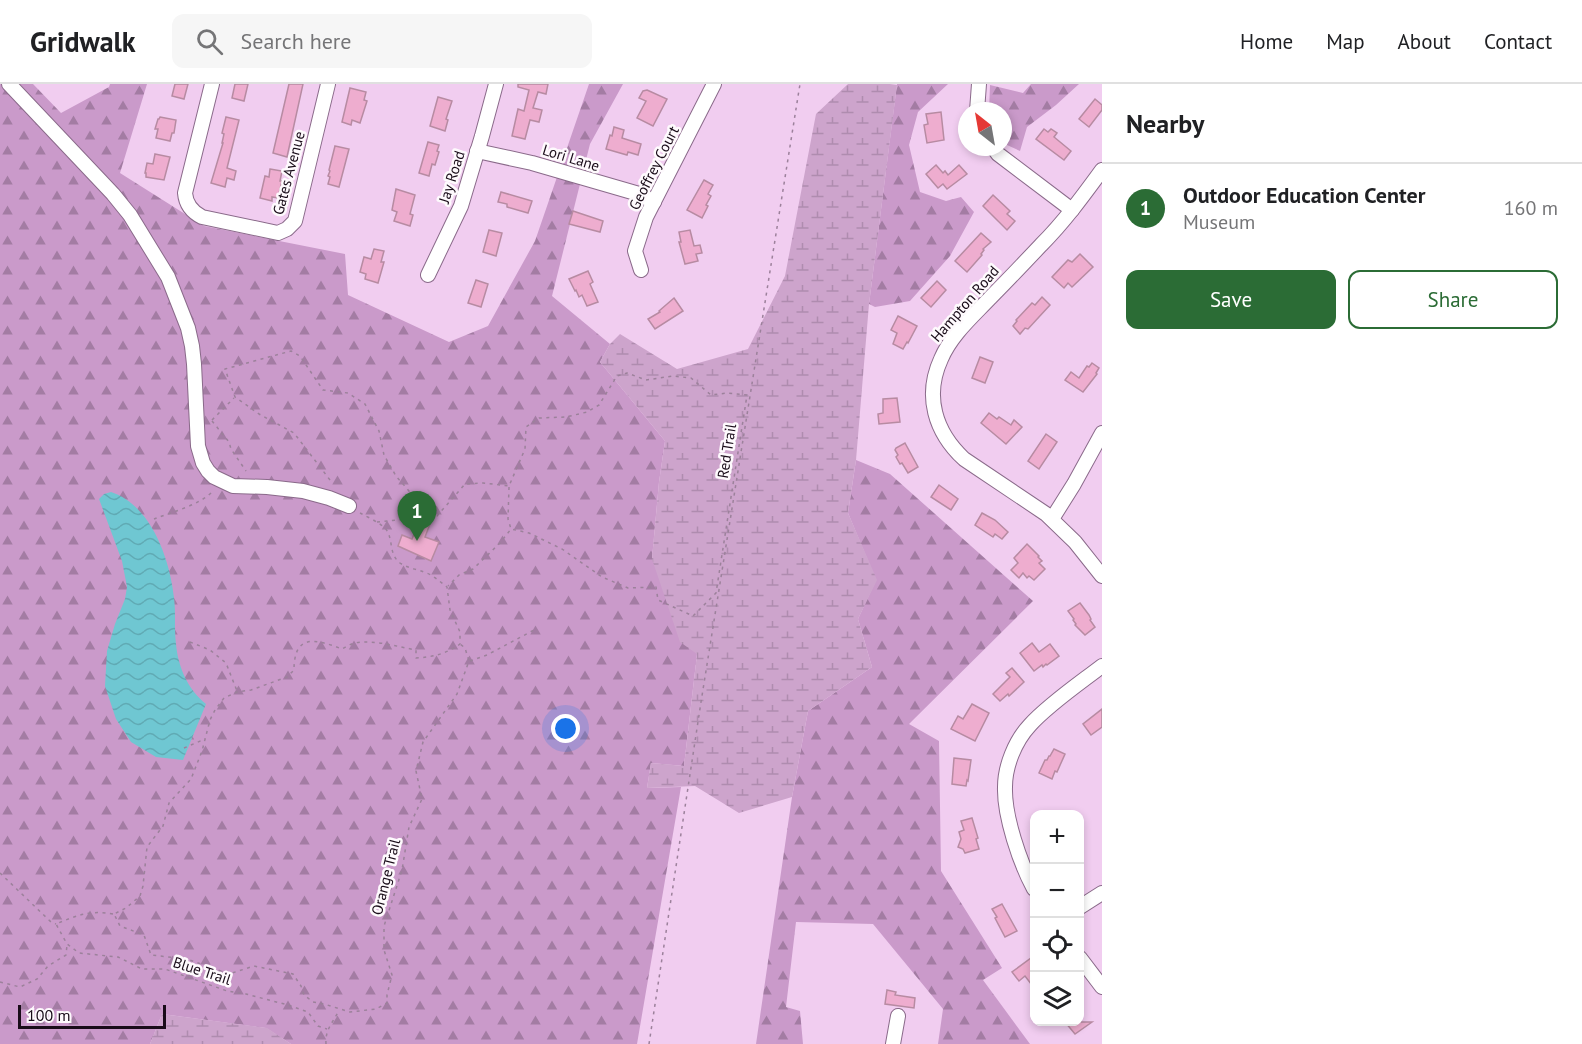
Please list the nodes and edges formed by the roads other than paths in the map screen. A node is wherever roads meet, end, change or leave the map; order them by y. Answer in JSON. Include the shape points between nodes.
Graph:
{"nodes":[{"id":1,"x":9,"y":84,"type":"edge"},
{"id":2,"x":212,"y":84,"type":"edge"},
{"id":3,"x":328,"y":84,"type":"edge"},
{"id":4,"x":495,"y":84,"type":"edge"},
{"id":5,"x":714,"y":84,"type":"edge"},
{"id":6,"x":979,"y":84,"type":"edge"},
{"id":7,"x":978,"y":102,"type":"edge"},
{"id":8,"x":477,"y":151,"type":"junction"},
{"id":9,"x":1001,"y":156,"type":"edge"},
{"id":10,"x":1102,"y":170,"type":"edge"},
{"id":11,"x":654,"y":202,"type":"junction"},
{"id":12,"x":1072,"y":210,"type":"junction"},
{"id":13,"x":641,"y":270,"type":"dead end"},
{"id":14,"x":428,"y":275,"type":"dead end"},
{"id":15,"x":1102,"y":433,"type":"edge"},
{"id":16,"x":349,"y":506,"type":"road end"},
{"id":17,"x":1052,"y":519,"type":"junction"},
{"id":18,"x":1102,"y":576,"type":"edge"},
{"id":19,"x":1102,"y":666,"type":"edge"},
{"id":20,"x":1030,"y":877,"type":"edge"},
{"id":21,"x":1102,"y":893,"type":"edge"},
{"id":22,"x":1084,"y":904,"type":"edge"},
{"id":23,"x":1084,"y":963,"type":"edge"},
{"id":24,"x":1102,"y":987,"type":"edge"},
{"id":25,"x":898,"y":1016,"type":"dead end"},
{"id":26,"x":893,"y":1044,"type":"edge"}],
"edges":[{"from":1,"to":16,"type":"street","via":[[113,194],[168,277],[192,346],[197,436],[208,471],[233,486],[303,491]]},
{"from":2,"to":3,"type":"street","name":"Gates Avenue","via":[[186,200],[192,211],[202,217],[273,233],[283,232],[295,221]]},
{"from":4,"to":8,"type":"street","name":"Jay Road"},
{"from":5,"to":11,"type":"street","name":"Geoffrey Court"},
{"from":6,"to":7,"type":"street"},
{"from":8,"to":11,"type":"street","name":"Lori Lane","via":[[639,194]]},
{"from":8,"to":14,"type":"street","name":"Jay Road","via":[[457,214]]},
{"from":9,"to":12,"type":"street"},
{"from":10,"to":12,"type":"street","name":"Hampton Road"},
{"from":11,"to":13,"type":"street","name":"Geoffrey Court","via":[[635,252]]},
{"from":12,"to":17,"type":"street","name":"Hampton Road","via":[[949,345],[935,374],[933,391],[936,419],[955,450]]},
{"from":15,"to":17,"type":"street"},
{"from":17,"to":18,"type":"street","name":"Hampton Road"},
{"from":19,"to":20,"type":"street","via":[[1029,725],[1007,769],[1005,788],[1010,821]]},
{"from":21,"to":22,"type":"street"},
{"from":23,"to":24,"type":"street"},
{"from":25,"to":26,"type":"street"}]}
